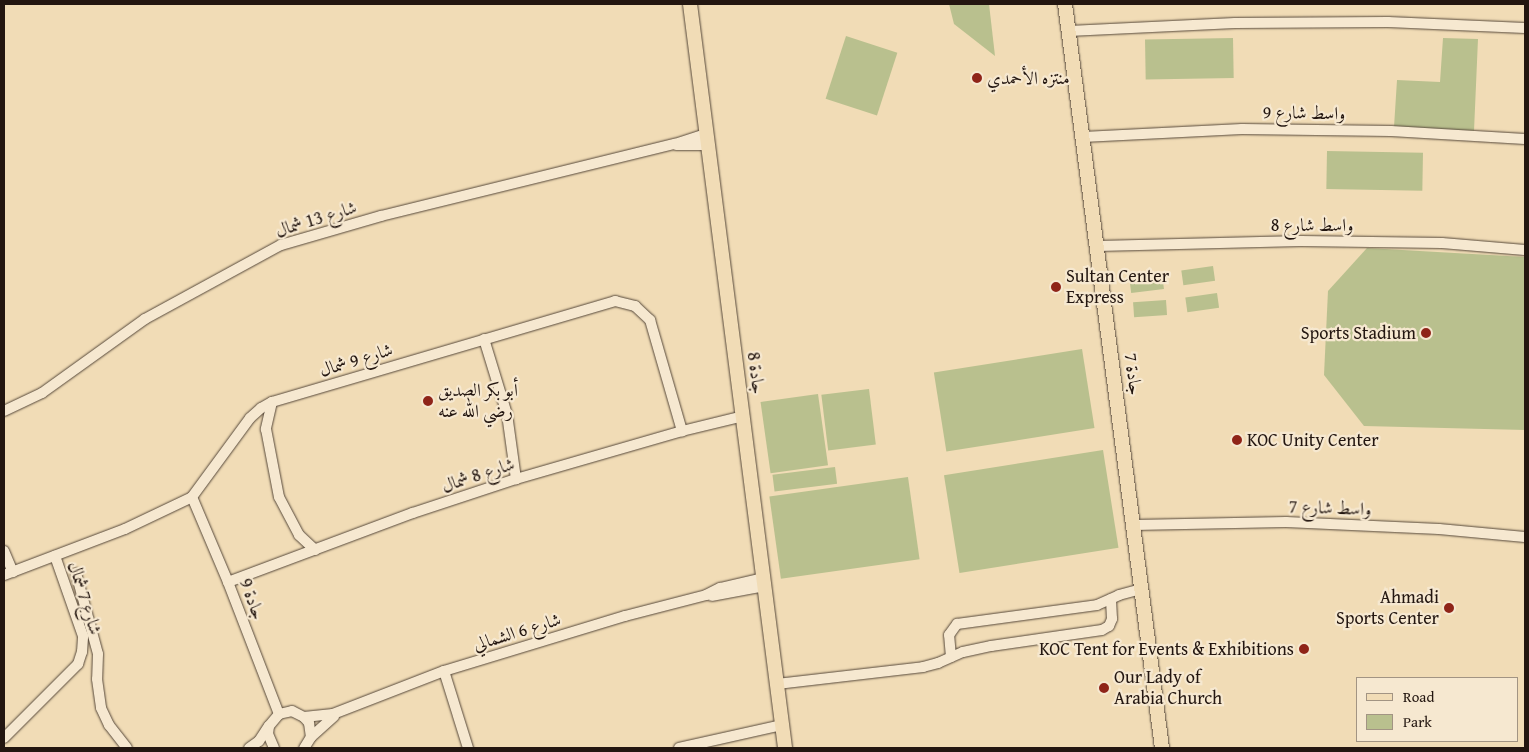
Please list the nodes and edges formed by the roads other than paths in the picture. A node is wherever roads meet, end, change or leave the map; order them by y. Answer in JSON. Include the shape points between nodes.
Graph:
{"nodes":[{"id":1,"x":690,"y":4,"type":"edge"},
{"id":2,"x":1065,"y":4,"type":"edge"},
{"id":3,"x":1525,"y":28,"type":"edge"},
{"id":4,"x":1069,"y":31,"type":"junction"},
{"id":5,"x":1083,"y":138,"type":"junction"},
{"id":6,"x":706,"y":139,"type":"junction"},
{"id":7,"x":1525,"y":139,"type":"edge"},
{"id":8,"x":1098,"y":246,"type":"junction"},
{"id":9,"x":1525,"y":250,"type":"edge"},
{"id":10,"x":484,"y":339,"type":"junction"},
{"id":11,"x":272,"y":402,"type":"junction"},
{"id":12,"x":4,"y":411,"type":"edge"},
{"id":13,"x":744,"y":416,"type":"junction"},
{"id":14,"x":682,"y":431,"type":"junction"},
{"id":15,"x":516,"y":479,"type":"junction"},
{"id":16,"x":192,"y":497,"type":"junction"},
{"id":17,"x":1134,"y":525,"type":"junction"},
{"id":18,"x":1525,"y":537,"type":"edge"},
{"id":19,"x":315,"y":550,"type":"junction"},
{"id":20,"x":4,"y":552,"type":"edge"},
{"id":21,"x":55,"y":556,"type":"junction"},
{"id":22,"x":8,"y":573,"type":"edge"},
{"id":23,"x":76,"y":573,"type":"dead end"},
{"id":24,"x":228,"y":582,"type":"junction"},
{"id":25,"x":764,"y":582,"type":"junction"},
{"id":26,"x":1142,"y":589,"type":"junction"},
{"id":27,"x":1111,"y":598,"type":"junction"},
{"id":28,"x":951,"y":657,"type":"junction"},
{"id":29,"x":444,"y":671,"type":"junction"},
{"id":30,"x":777,"y":684,"type":"junction"},
{"id":31,"x":341,"y":711,"type":"junction"},
{"id":32,"x":278,"y":714,"type":"junction"},
{"id":33,"x":304,"y":717,"type":"junction"},
{"id":34,"x":782,"y":725,"type":"junction"},
{"id":35,"x":269,"y":726,"type":"junction"},
{"id":36,"x":311,"y":737,"type":"junction"},
{"id":37,"x":4,"y":738,"type":"edge"},
{"id":38,"x":127,"y":748,"type":"edge"},
{"id":39,"x":249,"y":748,"type":"edge"},
{"id":40,"x":274,"y":748,"type":"edge"},
{"id":41,"x":304,"y":748,"type":"edge"},
{"id":42,"x":468,"y":748,"type":"edge"},
{"id":43,"x":679,"y":748,"type":"edge"},
{"id":44,"x":785,"y":748,"type":"edge"},
{"id":45,"x":1162,"y":748,"type":"edge"}],
"edges":[{"from":1,"to":6,"type":"main road","name":"جادة 8"},
{"from":2,"to":4,"type":"main road","name":"جادة 7"},
{"from":3,"to":4,"type":"street","via":[[1388,22],[1235,22]]},
{"from":4,"to":5,"type":"main road","name":"جادة 7"},
{"from":5,"to":7,"type":"street","name":"واسط شارع 9","via":[[1242,129],[1391,131]]},
{"from":5,"to":8,"type":"main road","name":"جادة 7"},
{"from":6,"to":12,"type":"street","name":"شارع 13 شمال","via":[[505,184],[281,245],[145,320],[42,393]]},
{"from":6,"to":13,"type":"main road","name":"جادة 8"},
{"from":8,"to":9,"type":"street","name":"واسط شارع 8","via":[[1301,241],[1442,243]]},
{"from":8,"to":17,"type":"main road","name":"جادة 7"},
{"from":10,"to":11,"type":"street","name":"شارع 9 شمال"},
{"from":10,"to":14,"type":"street","name":"شارع 9 شمال","via":[[615,301],[635,306],[650,320],[656,335]]},
{"from":10,"to":15,"type":"street","via":[[507,414]]},
{"from":11,"to":16,"type":"street","name":"شارع 9 شمال","via":[[250,418]]},
{"from":11,"to":19,"type":"street","via":[[266,428],[279,497],[299,535]]},
{"from":13,"to":14,"type":"street","name":"شارع 8 شمال"},
{"from":13,"to":25,"type":"main road","name":"جادة 8"},
{"from":14,"to":15,"type":"street","name":"شارع 8 شمال"},
{"from":15,"to":19,"type":"street","name":"شارع 8 شمال"},
{"from":16,"to":21,"type":"street","name":"شارع 9 شمال","via":[[125,529]]},
{"from":16,"to":24,"type":"street","name":"جادة 9"},
{"from":17,"to":18,"type":"street","name":"واسط شارع 7","via":[[1286,522],[1439,529]]},
{"from":17,"to":26,"type":"main road","name":"جادة 7"},
{"from":19,"to":24,"type":"street","name":"شارع 8 شمال"},
{"from":20,"to":22,"type":"street"},
{"from":21,"to":22,"type":"street","name":"شارع 9 شمال"},
{"from":21,"to":37,"type":"street","name":"شارع 7 شمال","via":[[83,636],[82,652],[78,664]]},
{"from":23,"to":38,"type":"street","via":[[98,654],[101,708],[109,725]]},
{"from":24,"to":32,"type":"street","name":"جادة 9"},
{"from":25,"to":29,"type":"street","name":"شارع 6 الشمالي","via":[[716,589],[706,595]]},
{"from":25,"to":30,"type":"main road","name":"جادة 8"},
{"from":26,"to":27,"type":"street"},
{"from":26,"to":45,"type":"main road","name":"جادة 7"},
{"from":27,"to":28,"type":"street","via":[[1112,619],[1102,630],[1007,643]]},
{"from":27,"to":28,"type":"street","via":[[1097,605],[957,624],[949,635]]},
{"from":28,"to":30,"type":"street","via":[[923,667]]},
{"from":29,"to":31,"type":"street","name":"شارع 6 الشمالي"},
{"from":29,"to":42,"type":"street"},
{"from":30,"to":34,"type":"main road","name":"جادة 8"},
{"from":31,"to":33,"type":"street","name":"شارع 6 الشمالي"},
{"from":31,"to":36,"type":"street","name":"شارع 6 الشمالي"},
{"from":32,"to":33,"type":"street","name":"شارع 6 الشمالي","via":[[292,711]]},
{"from":32,"to":35,"type":"street"},
{"from":33,"to":36,"type":"street"},
{"from":34,"to":43,"type":"street"},
{"from":34,"to":44,"type":"main road","name":"جادة 8"},
{"from":35,"to":39,"type":"street","via":[[259,741]]},
{"from":35,"to":40,"type":"street","via":[[268,734]]},
{"from":36,"to":41,"type":"street","name":"شارع 6 الشمالي"}]}
